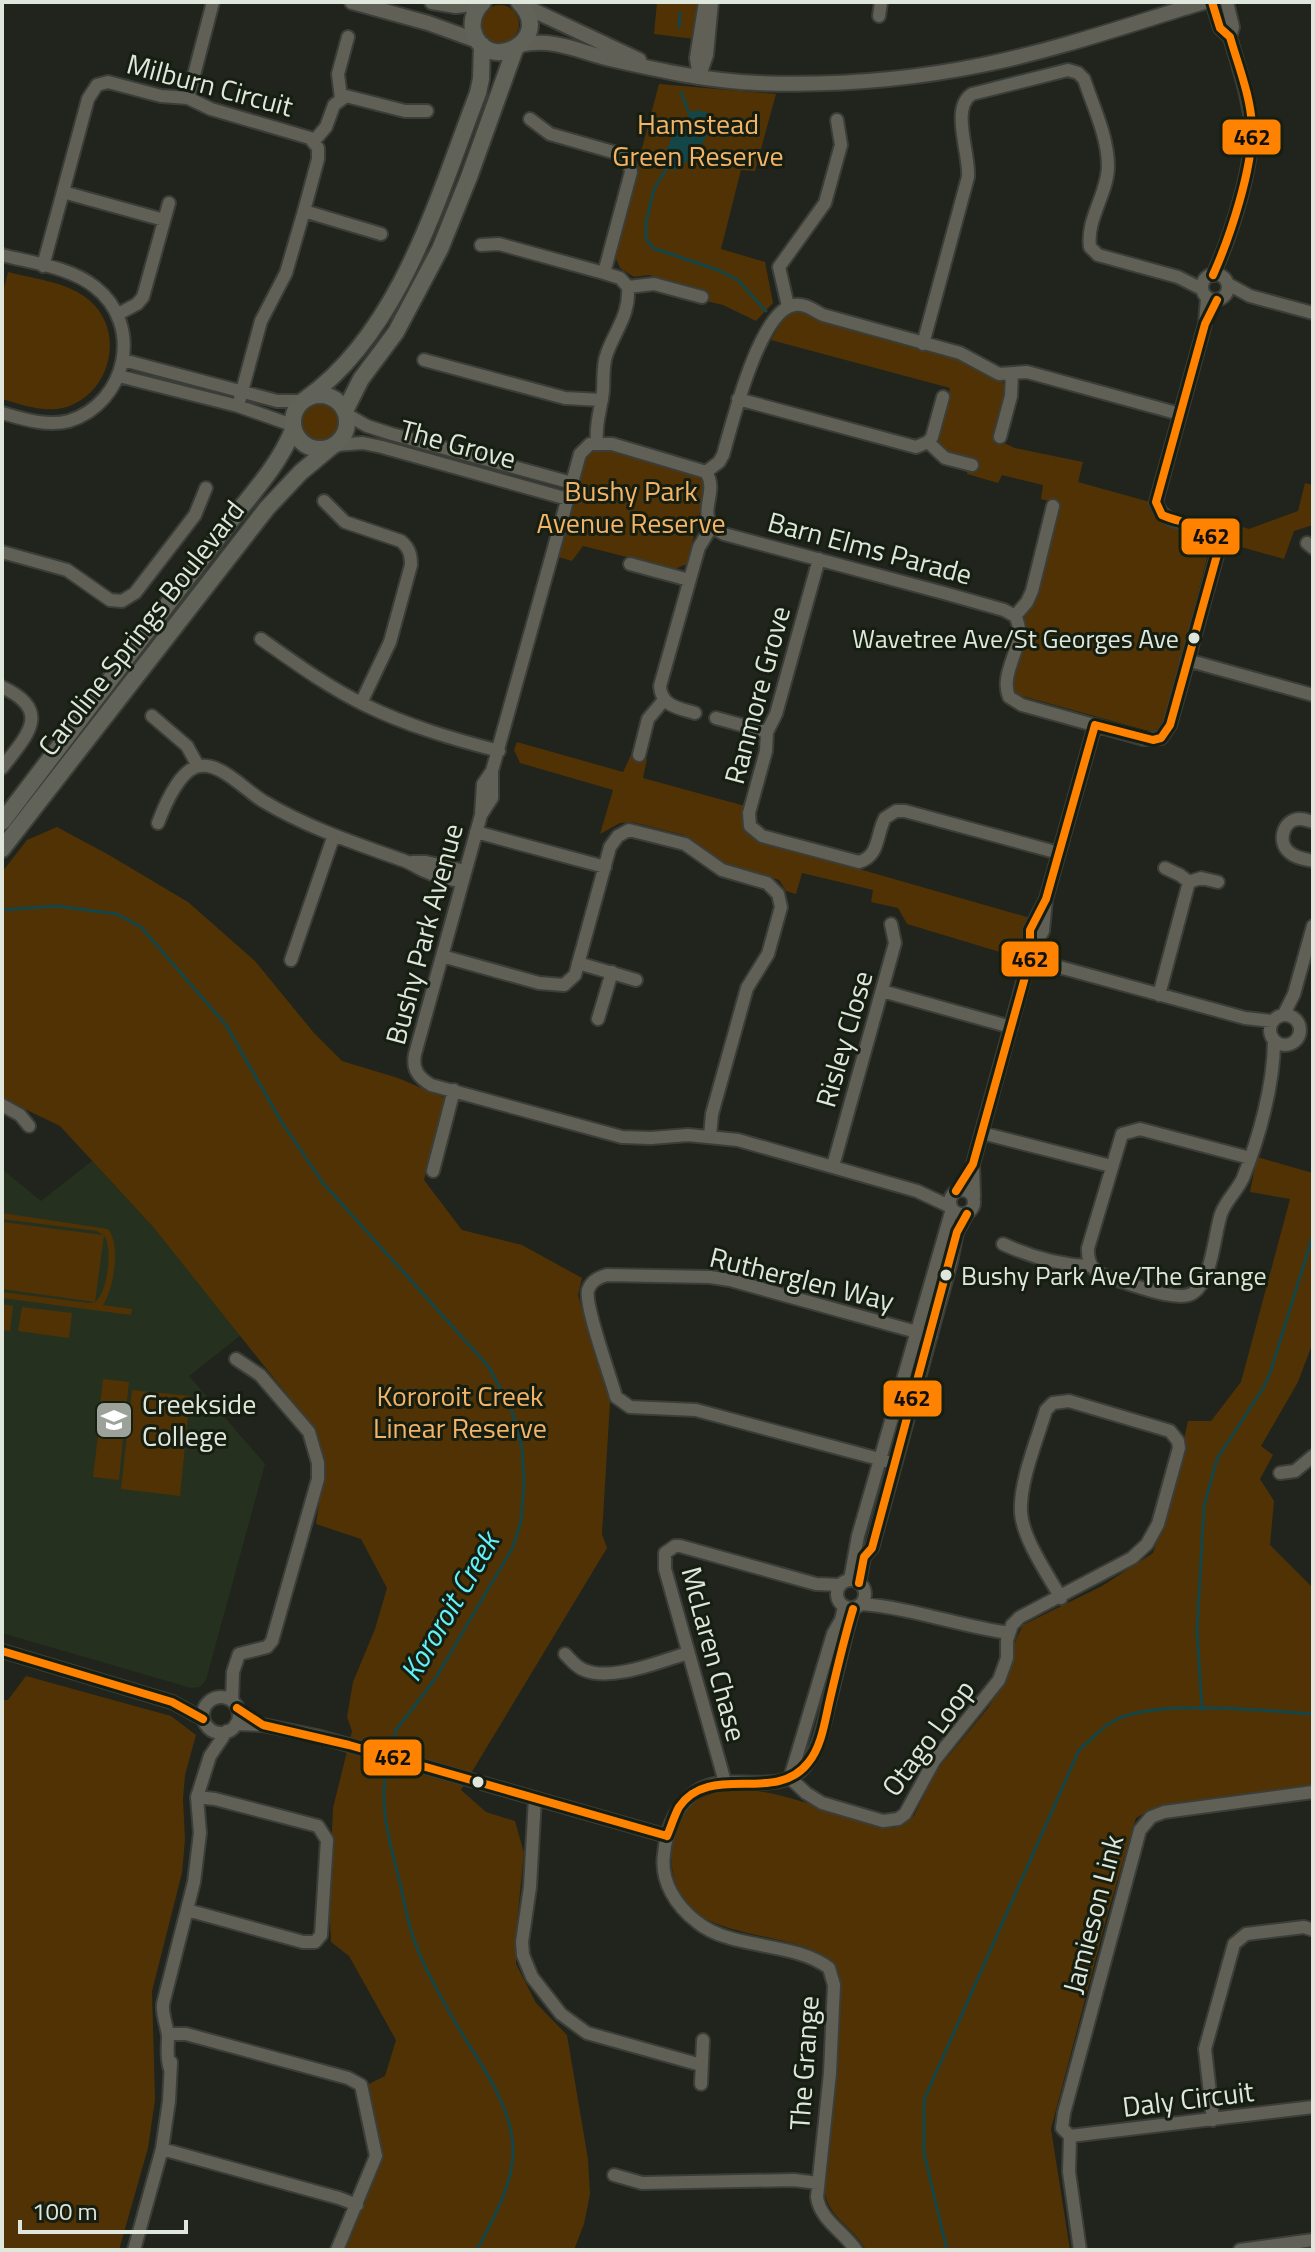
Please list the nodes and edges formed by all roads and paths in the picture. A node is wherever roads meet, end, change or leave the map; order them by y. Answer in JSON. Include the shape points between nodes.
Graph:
{"nodes":[{"id":1,"x":213,"y":2,"type":"edge"},
{"id":2,"x":352,"y":2,"type":"edge"},
{"id":3,"x":432,"y":2,"type":"edge"},
{"id":4,"x":705,"y":2,"type":"edge"},
{"id":5,"x":712,"y":2,"type":"edge"},
{"id":6,"x":881,"y":2,"type":"edge"},
{"id":7,"x":1204,"y":2,"type":"edge"},
{"id":8,"x":1212,"y":2,"type":"edge"},
{"id":9,"x":1227,"y":2,"type":"edge"},
{"id":10,"x":482,"y":3,"type":"edge"},
{"id":11,"x":521,"y":3,"type":"edge"},
{"id":12,"x":879,"y":16,"type":"dead end"},
{"id":13,"x":348,"y":37,"type":"dead end"},
{"id":14,"x":1230,"y":37,"type":"junction"},
{"id":15,"x":480,"y":43,"type":"junction"},
{"id":16,"x":517,"y":47,"type":"junction"},
{"id":17,"x":661,"y":70,"type":"junction"},
{"id":18,"x":699,"y":78,"type":"junction"},
{"id":19,"x":188,"y":98,"type":"junction"},
{"id":20,"x":341,"y":98,"type":"junction"},
{"id":21,"x":427,"y":111,"type":"dead end"},
{"id":22,"x":530,"y":119,"type":"dead end"},
{"id":23,"x":837,"y":120,"type":"dead end"},
{"id":24,"x":314,"y":141,"type":"junction"},
{"id":25,"x":63,"y":192,"type":"junction"},
{"id":26,"x":169,"y":203,"type":"dead end"},
{"id":27,"x":304,"y":211,"type":"junction"},
{"id":28,"x":164,"y":220,"type":"junction"},
{"id":29,"x":381,"y":234,"type":"dead end"},
{"id":30,"x":481,"y":245,"type":"dead end"},
{"id":31,"x":2,"y":255,"type":"edge"},
{"id":32,"x":43,"y":266,"type":"junction"},
{"id":33,"x":604,"y":273,"type":"junction"},
{"id":34,"x":628,"y":287,"type":"junction"},
{"id":35,"x":1215,"y":287,"type":"junction"},
{"id":36,"x":702,"y":297,"type":"dead end"},
{"id":37,"x":788,"y":306,"type":"junction"},
{"id":38,"x":1313,"y":313,"type":"edge"},
{"id":39,"x":118,"y":314,"type":"junction"},
{"id":40,"x":923,"y":344,"type":"junction"},
{"id":41,"x":424,"y":360,"type":"dead end"},
{"id":42,"x":121,"y":368,"type":"junction"},
{"id":43,"x":1012,"y":374,"type":"junction"},
{"id":44,"x":242,"y":392,"type":"junction"},
{"id":45,"x":943,"y":397,"type":"dead end"},
{"id":46,"x":304,"y":399,"type":"junction"},
{"id":47,"x":738,"y":399,"type":"junction"},
{"id":48,"x":602,"y":400,"type":"junction"},
{"id":49,"x":238,"y":406,"type":"junction"},
{"id":50,"x":2,"y":413,"type":"edge"},
{"id":51,"x":346,"y":413,"type":"junction"},
{"id":52,"x":1180,"y":414,"type":"junction"},
{"id":53,"x":293,"y":427,"type":"junction"},
{"id":54,"x":1000,"y":437,"type":"dead end"},
{"id":55,"x":597,"y":442,"type":"junction"},
{"id":56,"x":928,"y":442,"type":"junction"},
{"id":57,"x":333,"y":446,"type":"junction"},
{"id":58,"x":972,"y":465,"type":"dead end"},
{"id":59,"x":706,"y":472,"type":"junction"},
{"id":60,"x":572,"y":483,"type":"junction"},
{"id":61,"x":206,"y":488,"type":"dead end"},
{"id":62,"x":568,"y":499,"type":"junction"},
{"id":63,"x":324,"y":501,"type":"dead end"},
{"id":64,"x":1053,"y":506,"type":"dead end"},
{"id":65,"x":712,"y":526,"type":"junction"},
{"id":66,"x":2,"y":552,"type":"edge"},
{"id":67,"x":819,"y":559,"type":"junction"},
{"id":68,"x":630,"y":564,"type":"dead end"},
{"id":69,"x":689,"y":580,"type":"junction"},
{"id":70,"x":1015,"y":616,"type":"junction"},
{"id":71,"x":261,"y":639,"type":"dead end"},
{"id":72,"x":1187,"y":660,"type":"junction"},
{"id":73,"x":2,"y":687,"type":"edge"},
{"id":74,"x":1313,"y":695,"type":"edge"},
{"id":75,"x":664,"y":700,"type":"junction"},
{"id":76,"x":361,"y":703,"type":"junction"},
{"id":77,"x":695,"y":713,"type":"dead end"},
{"id":78,"x":152,"y":716,"type":"dead end"},
{"id":79,"x":716,"y":718,"type":"dead end"},
{"id":80,"x":1095,"y":725,"type":"junction"},
{"id":81,"x":767,"y":732,"type":"junction"},
{"id":82,"x":499,"y":751,"type":"junction"},
{"id":83,"x":639,"y":755,"type":"dead end"},
{"id":84,"x":198,"y":766,"type":"junction"},
{"id":85,"x":2,"y":768,"type":"edge"},
{"id":86,"x":2,"y":822,"type":"edge"},
{"id":87,"x":1313,"y":822,"type":"edge"},
{"id":88,"x":158,"y":823,"type":"dead end"},
{"id":89,"x":476,"y":832,"type":"junction"},
{"id":90,"x":334,"y":835,"type":"junction"},
{"id":91,"x":2,"y":849,"type":"edge"},
{"id":92,"x":1059,"y":853,"type":"junction"},
{"id":93,"x":1313,"y":861,"type":"edge"},
{"id":94,"x":605,"y":867,"type":"junction"},
{"id":95,"x":1165,"y":868,"type":"dead end"},
{"id":96,"x":464,"y":877,"type":"junction"},
{"id":97,"x":1189,"y":882,"type":"junction"},
{"id":98,"x":1218,"y":882,"type":"dead end"},
{"id":99,"x":891,"y":924,"type":"dead end"},
{"id":100,"x":1313,"y":926,"type":"edge"},
{"id":101,"x":442,"y":956,"type":"junction"},
{"id":102,"x":1030,"y":956,"type":"junction"},
{"id":103,"x":291,"y":960,"type":"dead end"},
{"id":104,"x":578,"y":963,"type":"junction"},
{"id":105,"x":612,"y":972,"type":"junction"},
{"id":106,"x":636,"y":980,"type":"dead end"},
{"id":107,"x":882,"y":991,"type":"junction"},
{"id":108,"x":1159,"y":995,"type":"junction"},
{"id":109,"x":598,"y":1019,"type":"dead end"},
{"id":110,"x":1011,"y":1027,"type":"junction"},
{"id":111,"x":1285,"y":1030,"type":"junction"},
{"id":112,"x":1313,"y":1037,"type":"edge"},
{"id":113,"x":454,"y":1090,"type":"junction"},
{"id":114,"x":2,"y":1105,"type":"edge"},
{"id":115,"x":29,"y":1126,"type":"dead end"},
{"id":116,"x":982,"y":1133,"type":"junction"},
{"id":117,"x":710,"y":1136,"type":"junction"},
{"id":118,"x":1250,"y":1158,"type":"junction"},
{"id":119,"x":973,"y":1164,"type":"junction"},
{"id":120,"x":833,"y":1166,"type":"junction"},
{"id":121,"x":1111,"y":1166,"type":"junction"},
{"id":122,"x":433,"y":1171,"type":"dead end"},
{"id":123,"x":917,"y":1191,"type":"junction"},
{"id":124,"x":955,"y":1192,"type":"junction"},
{"id":125,"x":974,"y":1197,"type":"junction"},
{"id":126,"x":951,"y":1208,"type":"junction"},
{"id":127,"x":967,"y":1214,"type":"junction"},
{"id":128,"x":949,"y":1239,"type":"junction"},
{"id":129,"x":1003,"y":1244,"type":"dead end"},
{"id":130,"x":1090,"y":1266,"type":"junction"},
{"id":131,"x":915,"y":1331,"type":"junction"},
{"id":132,"x":931,"y":1336,"type":"junction"},
{"id":133,"x":236,"y":1359,"type":"dead end"},
{"id":134,"x":1313,"y":1456,"type":"edge"},
{"id":135,"x":880,"y":1460,"type":"junction"},
{"id":136,"x":894,"y":1463,"type":"junction"},
{"id":137,"x":1280,"y":1473,"type":"dead end"},
{"id":138,"x":851,"y":1595,"type":"junction"},
{"id":139,"x":1061,"y":1598,"type":"junction"},
{"id":140,"x":1009,"y":1633,"type":"junction"},
{"id":141,"x":2,"y":1651,"type":"edge"},
{"id":142,"x":688,"y":1653,"type":"junction"},
{"id":143,"x":565,"y":1654,"type":"dead end"},
{"id":144,"x":172,"y":1702,"type":"junction"},
{"id":145,"x":224,"y":1702,"type":"junction"},
{"id":146,"x":207,"y":1724,"type":"junction"},
{"id":147,"x":263,"y":1725,"type":"junction"},
{"id":148,"x":232,"y":1728,"type":"junction"},
{"id":149,"x":210,"y":1756,"type":"junction"},
{"id":150,"x":790,"y":1778,"type":"junction"},
{"id":151,"x":725,"y":1782,"type":"junction"},
{"id":152,"x":1313,"y":1792,"type":"edge"},
{"id":153,"x":197,"y":1797,"type":"junction"},
{"id":154,"x":535,"y":1798,"type":"junction"},
{"id":155,"x":667,"y":1836,"type":"junction"},
{"id":156,"x":187,"y":1910,"type":"junction"},
{"id":157,"x":1313,"y":1930,"type":"edge"},
{"id":158,"x":171,"y":2034,"type":"junction"},
{"id":159,"x":703,"y":2040,"type":"dead end"},
{"id":160,"x":701,"y":2065,"type":"junction"},
{"id":161,"x":701,"y":2084,"type":"dead end"},
{"id":162,"x":1313,"y":2107,"type":"edge"},
{"id":163,"x":1213,"y":2120,"type":"junction"},
{"id":164,"x":1070,"y":2136,"type":"junction"},
{"id":165,"x":162,"y":2149,"type":"junction"},
{"id":166,"x":614,"y":2175,"type":"dead end"},
{"id":167,"x":818,"y":2183,"type":"junction"},
{"id":168,"x":357,"y":2205,"type":"junction"},
{"id":169,"x":1313,"y":2240,"type":"edge"},
{"id":170,"x":134,"y":2250,"type":"edge"},
{"id":171,"x":337,"y":2250,"type":"edge"},
{"id":172,"x":856,"y":2250,"type":"edge"},
{"id":173,"x":1080,"y":2250,"type":"edge"},
{"id":174,"x":1240,"y":2250,"type":"edge"}],
"edges":[{"from":1,"to":19,"type":"street"},
{"from":2,"to":15,"type":"street"},
{"from":3,"to":10,"type":"street"},
{"from":4,"to":18,"type":"street","via":[[696,58]]},
{"from":5,"to":18,"type":"street","via":[[707,55]]},
{"from":6,"to":12,"type":"street"},
{"from":7,"to":18,"type":"street","via":[[1038,52],[916,77],[811,84]]},
{"from":8,"to":14,"type":"street","via":[[1220,28]]},
{"from":9,"to":14,"type":"street"},
{"from":10,"to":15,"type":"main road","via":[[472,26]]},
{"from":11,"to":16,"type":"main road","via":[[529,21],[526,38]]},
{"from":11,"to":17,"type":"street"},
{"from":13,"to":20,"type":"street","via":[[337,79]]},
{"from":14,"to":35,"type":"street","via":[[1252,126],[1249,160]]},
{"from":15,"to":16,"type":"main road","via":[[494,52]]},
{"from":15,"to":46,"type":"main road","via":[[478,93],[406,270],[360,349]]},
{"from":16,"to":17,"type":"street","via":[[562,44]]},
{"from":16,"to":51,"type":"main road","via":[[440,249]]},
{"from":17,"to":18,"type":"street"},
{"from":19,"to":24,"type":"street","name":"Milburn Circuit"},
{"from":19,"to":25,"type":"street","name":"Milburn Circuit","via":[[108,82],[97,85],[88,99]]},
{"from":20,"to":21,"type":"street"},
{"from":20,"to":24,"type":"street"},
{"from":22,"to":33,"type":"street","via":[[550,134],[629,161],[631,172]]},
{"from":23,"to":37,"type":"street","via":[[841,145],[825,203],[779,267]]},
{"from":24,"to":27,"type":"street","name":"Milburn Circuit","via":[[318,159]]},
{"from":25,"to":28,"type":"street"},
{"from":25,"to":32,"type":"street","name":"Milburn Circuit"},
{"from":26,"to":28,"type":"street"},
{"from":27,"to":29,"type":"street"},
{"from":27,"to":44,"type":"street","name":"Milburn Circuit","via":[[282,284],[261,321]]},
{"from":28,"to":39,"type":"street","via":[[143,297]]},
{"from":30,"to":33,"type":"street","via":[[499,244]]},
{"from":31,"to":32,"type":"street"},
{"from":32,"to":39,"type":"street","via":[[94,285]]},
{"from":33,"to":34,"type":"street"},
{"from":34,"to":36,"type":"street","via":[[654,284]]},
{"from":34,"to":48,"type":"street","via":[[626,315],[604,364]]},
{"from":35,"to":38,"type":"street"},
{"from":35,"to":40,"type":"street","via":[[1098,255],[1090,247],[1108,168],[1106,148],[1082,76],[1068,70],[966,98],[961,108],[968,177]]},
{"from":35,"to":52,"type":"street"},
{"from":37,"to":40,"type":"street","via":[[802,305]]},
{"from":37,"to":47,"type":"street","via":[[750,362]]},
{"from":39,"to":42,"type":"street","via":[[125,340]]},
{"from":40,"to":43,"type":"street","via":[[971,357],[999,374]]},
{"from":41,"to":48,"type":"street","via":[[565,398]]},
{"from":42,"to":44,"type":"street"},
{"from":42,"to":49,"type":"street"},
{"from":42,"to":50,"type":"street","via":[[103,399],[67,421],[42,423]]},
{"from":43,"to":52,"type":"street","via":[[1027,372]]},
{"from":43,"to":54,"type":"street"},
{"from":44,"to":46,"type":"street","via":[[277,401]]},
{"from":44,"to":49,"type":"street","name":"Milburn Circuit"},
{"from":45,"to":56,"type":"street"},
{"from":46,"to":51,"type":"main road","via":[[333,398]]},
{"from":46,"to":53,"type":"main road","via":[[294,411]]},
{"from":47,"to":56,"type":"street","via":[[909,446]]},
{"from":47,"to":59,"type":"street","via":[[723,455]]},
{"from":48,"to":55,"type":"street"},
{"from":49,"to":53,"type":"street"},
{"from":51,"to":57,"type":"main road","via":[[346,431]]},
{"from":51,"to":60,"type":"street","name":"The Grove","via":[[392,434]]},
{"from":52,"to":72,"type":"street","via":[[1158,508],[1169,519],[1210,531],[1217,545]]},
{"from":53,"to":57,"type":"main road","via":[[304,445]]},
{"from":53,"to":86,"type":"main road","name":"Caroline Springs Boulevard","via":[[271,472]]},
{"from":55,"to":59,"type":"street"},
{"from":55,"to":60,"type":"street","via":[[580,454]]},
{"from":56,"to":58,"type":"street","via":[[938,455]]},
{"from":57,"to":62,"type":"street","name":"The Grove","via":[[382,447]]},
{"from":57,"to":91,"type":"main road","name":"Caroline Springs Boulevard","via":[[267,508]]},
{"from":59,"to":65,"type":"street","via":[[711,485],[707,518]]},
{"from":60,"to":62,"type":"street"},
{"from":61,"to":66,"type":"street","via":[[195,515],[135,593],[122,601],[110,600],[67,570]]},
{"from":62,"to":82,"type":"street","name":"Bushy Park Avenue"},
{"from":63,"to":76,"type":"street","via":[[345,522],[401,541],[411,554],[390,642]]},
{"from":64,"to":70,"type":"street","via":[[1032,591]]},
{"from":65,"to":67,"type":"street","name":"Barn Elms Parade","via":[[724,534]]},
{"from":65,"to":69,"type":"street"},
{"from":67,"to":70,"type":"street","name":"Barn Elms Parade"},
{"from":67,"to":81,"type":"street","name":"Ranmore Grove"},
{"from":68,"to":69,"type":"street"},
{"from":69,"to":75,"type":"street","via":[[660,686]]},
{"from":70,"to":80,"type":"street","via":[[1019,632],[1006,685],[1009,697]]},
{"from":71,"to":76,"type":"street"},
{"from":72,"to":74,"type":"street"},
{"from":72,"to":80,"type":"street","via":[[1170,725],[1161,738],[1144,739]]},
{"from":73,"to":85,"type":"street","via":[[23,700],[33,719]]},
{"from":75,"to":77,"type":"street"},
{"from":75,"to":83,"type":"street","via":[[648,719]]},
{"from":76,"to":82,"type":"street","via":[[425,730]]},
{"from":78,"to":84,"type":"street","via":[[187,746]]},
{"from":79,"to":81,"type":"street"},
{"from":80,"to":92,"type":"street"},
{"from":81,"to":92,"type":"street","name":"Ranmore Grove","via":[[749,820],[762,836],[859,862],[875,851],[885,818],[905,811]]},
{"from":82,"to":89,"type":"street","name":"Bushy Park Avenue","via":[[483,784]]},
{"from":84,"to":88,"type":"street","via":[[185,774]]},
{"from":84,"to":90,"type":"street","via":[[217,770],[264,801]]},
{"from":87,"to":93,"type":"street","via":[[1293,821],[1282,839],[1292,855]]},
{"from":89,"to":94,"type":"street"},
{"from":89,"to":96,"type":"street","name":"Bushy Park Avenue"},
{"from":90,"to":96,"type":"street"},
{"from":90,"to":103,"type":"street"},
{"from":92,"to":102,"type":"street","via":[[1046,899],[1030,930]]},
{"from":94,"to":104,"type":"street"},
{"from":94,"to":117,"type":"street","via":[[618,836],[636,830],[685,844],[722,870],[767,883],[781,899],[768,954],[747,988]]},
{"from":95,"to":97,"type":"street"},
{"from":96,"to":101,"type":"street","name":"Bushy Park Avenue"},
{"from":97,"to":98,"type":"street"},
{"from":97,"to":108,"type":"street"},
{"from":99,"to":107,"type":"street","name":"Risley Close","via":[[895,943]]},
{"from":100,"to":111,"type":"street"},
{"from":101,"to":104,"type":"street","via":[[555,986],[570,981]]},
{"from":101,"to":113,"type":"street","name":"Bushy Park Avenue","via":[[414,1061],[420,1078]]},
{"from":102,"to":108,"type":"street"},
{"from":102,"to":110,"type":"street"},
{"from":104,"to":105,"type":"street"},
{"from":105,"to":106,"type":"street"},
{"from":105,"to":109,"type":"street"},
{"from":107,"to":110,"type":"street"},
{"from":107,"to":120,"type":"street","name":"Risley Close"},
{"from":108,"to":111,"type":"street"},
{"from":110,"to":116,"type":"street"},
{"from":111,"to":112,"type":"street"},
{"from":111,"to":118,"type":"street"},
{"from":113,"to":117,"type":"street","name":"Bushy Park Avenue","via":[[622,1137]]},
{"from":113,"to":122,"type":"street"},
{"from":114,"to":115,"type":"street"},
{"from":116,"to":119,"type":"street"},
{"from":116,"to":121,"type":"street"},
{"from":117,"to":120,"type":"street","name":"Bushy Park Avenue"},
{"from":118,"to":121,"type":"street","via":[[1136,1129],[1122,1134]]},
{"from":118,"to":130,"type":"street","via":[[1221,1214],[1205,1280],[1195,1292],[1180,1297],[1110,1278]]},
{"from":119,"to":124,"type":"street"},
{"from":119,"to":125,"type":"street"},
{"from":120,"to":123,"type":"street","name":"Bushy Park Avenue"},
{"from":121,"to":130,"type":"street","via":[[1088,1248]]},
{"from":123,"to":124,"type":"street","name":"Bushy Park Avenue"},
{"from":123,"to":126,"type":"street","name":"Bushy Park Avenue"},
{"from":124,"to":125,"type":"street","via":[[968,1191]]},
{"from":124,"to":126,"type":"street"},
{"from":125,"to":127,"type":"street"},
{"from":126,"to":127,"type":"street"},
{"from":126,"to":128,"type":"street"},
{"from":127,"to":128,"type":"street"},
{"from":128,"to":131,"type":"street"},
{"from":128,"to":132,"type":"street"},
{"from":129,"to":130,"type":"street","via":[[1063,1265]]},
{"from":131,"to":132,"type":"street","name":"Rutherglen Way"},
{"from":131,"to":135,"type":"street"},
{"from":131,"to":135,"type":"street","name":"Rutherglen Way","via":[[710,1277],[607,1275],[588,1289],[616,1397],[624,1405],[696,1410]]},
{"from":132,"to":136,"type":"street"},
{"from":133,"to":145,"type":"street","via":[[260,1375],[309,1432],[319,1471],[272,1641],[241,1652]]},
{"from":134,"to":137,"type":"street","via":[[1295,1471]]},
{"from":135,"to":136,"type":"street","name":"Rutherglen Way"},
{"from":135,"to":138,"type":"street","via":[[858,1536]]},
{"from":136,"to":138,"type":"street","via":[[872,1548]]},
{"from":138,"to":140,"type":"street","name":"McLaren Chase"},
{"from":138,"to":142,"type":"street","name":"McLaren Chase","via":[[675,1546],[665,1553],[664,1564]]},
{"from":138,"to":150,"type":"street","via":[[820,1736],[808,1764]]},
{"from":139,"to":139,"type":"street","via":[[1147,1544],[1158,1524],[1179,1448],[1170,1431],[1069,1401],[1046,1410],[1021,1516]]},
{"from":139,"to":140,"type":"street","via":[[1020,1617]]},
{"from":140,"to":150,"type":"street","name":"Otago Loop","via":[[999,1680],[934,1761],[898,1819],[883,1821],[822,1803]]},
{"from":141,"to":144,"type":"street"},
{"from":142,"to":143,"type":"street","via":[[597,1674]]},
{"from":142,"to":151,"type":"street","name":"McLaren Chase"},
{"from":144,"to":145,"type":"street"},
{"from":144,"to":146,"type":"street"},
{"from":145,"to":146,"type":"street","via":[[204,1707]]},
{"from":145,"to":147,"type":"street"},
{"from":145,"to":148,"type":"street"},
{"from":146,"to":148,"type":"street"},
{"from":146,"to":149,"type":"street"},
{"from":147,"to":148,"type":"street"},
{"from":147,"to":154,"type":"street"},
{"from":148,"to":149,"type":"street"},
{"from":149,"to":153,"type":"street"},
{"from":150,"to":151,"type":"street","name":"The Grange"},
{"from":151,"to":155,"type":"street","name":"The Grange","via":[[691,1794]]},
{"from":152,"to":164,"type":"street","name":"Jamieson Link","via":[[1164,1812],[1140,1830],[1064,2113],[1062,2128]]},
{"from":153,"to":156,"type":"street","via":[[200,1833]]},
{"from":153,"to":156,"type":"street","via":[[323,1830],[327,1840],[321,1935],[315,1942],[303,1942]]},
{"from":154,"to":155,"type":"street"},
{"from":154,"to":160,"type":"street","via":[[522,1942],[532,1977],[561,2014],[587,2033]]},
{"from":155,"to":167,"type":"street","name":"The Grange","via":[[665,1874],[675,1900],[700,1925],[821,1962],[832,1975],[830,2073]]},
{"from":156,"to":158,"type":"street","via":[[167,1987]]},
{"from":157,"to":163,"type":"street","via":[[1246,1934],[1234,1944],[1205,2049]]},
{"from":158,"to":165,"type":"street"},
{"from":158,"to":168,"type":"street","via":[[361,2085],[376,2156]]},
{"from":159,"to":160,"type":"street"},
{"from":160,"to":161,"type":"street"},
{"from":162,"to":163,"type":"street","name":"Daly Circuit"},
{"from":163,"to":164,"type":"street","name":"Daly Circuit"},
{"from":164,"to":173,"type":"street","name":"Jamieson Link","via":[[1069,2172]]},
{"from":165,"to":168,"type":"street"},
{"from":165,"to":170,"type":"street"},
{"from":166,"to":167,"type":"street","via":[[642,2183]]},
{"from":167,"to":172,"type":"street","name":"The Grange","via":[[819,2208]]},
{"from":168,"to":171,"type":"street"},
{"from":169,"to":174,"type":"street"}]}
